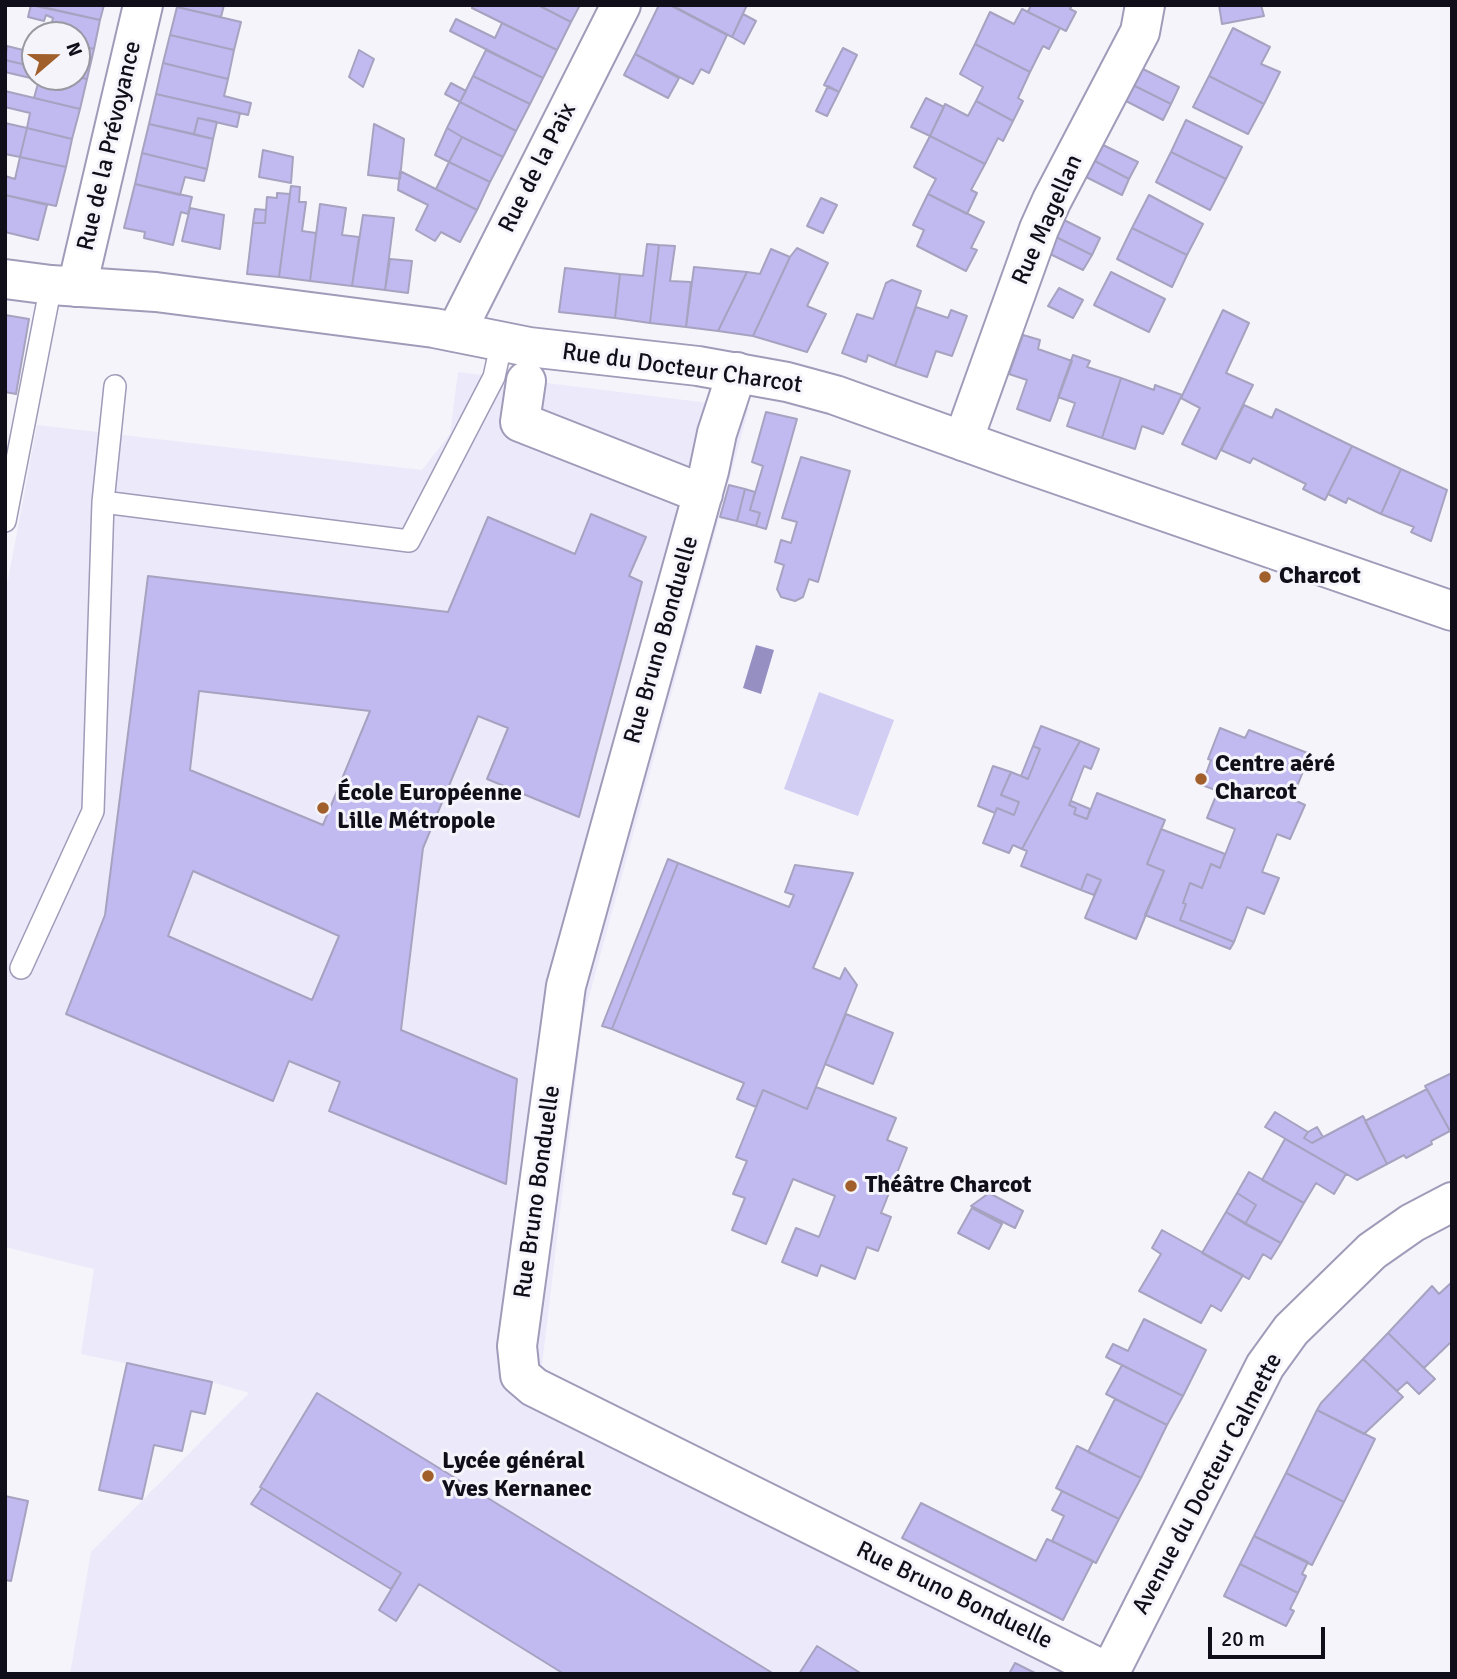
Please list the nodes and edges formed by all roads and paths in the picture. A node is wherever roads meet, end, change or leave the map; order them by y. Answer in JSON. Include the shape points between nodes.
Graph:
{"nodes":[{"id":1,"x":144,"y":5,"type":"edge"},
{"id":2,"x":621,"y":5,"type":"edge"},
{"id":3,"x":1144,"y":5,"type":"edge"},
{"id":4,"x":5,"y":279,"type":"edge"},
{"id":5,"x":64,"y":286,"type":"junction"},
{"id":6,"x":456,"y":331,"type":"junction"},
{"id":7,"x":502,"y":341,"type":"junction"},
{"id":8,"x":737,"y":372,"type":"junction"},
{"id":9,"x":526,"y":381,"type":"dead end"},
{"id":10,"x":115,"y":386,"type":"dead end"},
{"id":11,"x":963,"y":441,"type":"junction"},
{"id":12,"x":703,"y":494,"type":"junction"},
{"id":13,"x":103,"y":502,"type":"junction"},
{"id":14,"x":5,"y":521,"type":"edge"},
{"id":15,"x":1452,"y":611,"type":"edge"},
{"id":16,"x":21,"y":968,"type":"dead end"},
{"id":17,"x":1452,"y":1202,"type":"edge"},
{"id":18,"x":1109,"y":1673,"type":"edge"}],
"edges":[{"from":1,"to":5,"type":"street","name":"Rue de la Prévoyance"},
{"from":2,"to":6,"type":"street","name":"Rue de la Paix"},
{"from":3,"to":11,"type":"street","name":"Rue Magellan","via":[[1140,32],[1039,229]]},
{"from":4,"to":5,"type":"street","name":"Rue du Docteur Charcot"},
{"from":5,"to":6,"type":"street","name":"Rue du Docteur Charcot","via":[[156,292]]},
{"from":5,"to":14,"type":"lane"},
{"from":6,"to":7,"type":"street","name":"Rue du Docteur Charcot"},
{"from":7,"to":8,"type":"street","name":"Rue du Docteur Charcot"},
{"from":7,"to":13,"type":"lane","via":[[494,377],[409,541]]},
{"from":8,"to":11,"type":"street","name":"Rue du Docteur Charcot","via":[[825,391]]},
{"from":8,"to":12,"type":"street","name":"Rue Bruno Bonduelle"},
{"from":9,"to":12,"type":"street","via":[[520,422]]},
{"from":10,"to":13,"type":"lane"},
{"from":11,"to":15,"type":"street","name":"Rue du Docteur Charcot"},
{"from":12,"to":18,"type":"street","name":"Rue Bruno Bonduelle","via":[[566,986],[517,1346],[520,1375],[534,1387]]},
{"from":13,"to":16,"type":"lane","via":[[93,811]]},
{"from":17,"to":18,"type":"street","name":"Avenue du Docteur Calmette","via":[[1372,1251],[1276,1350]]}]}
